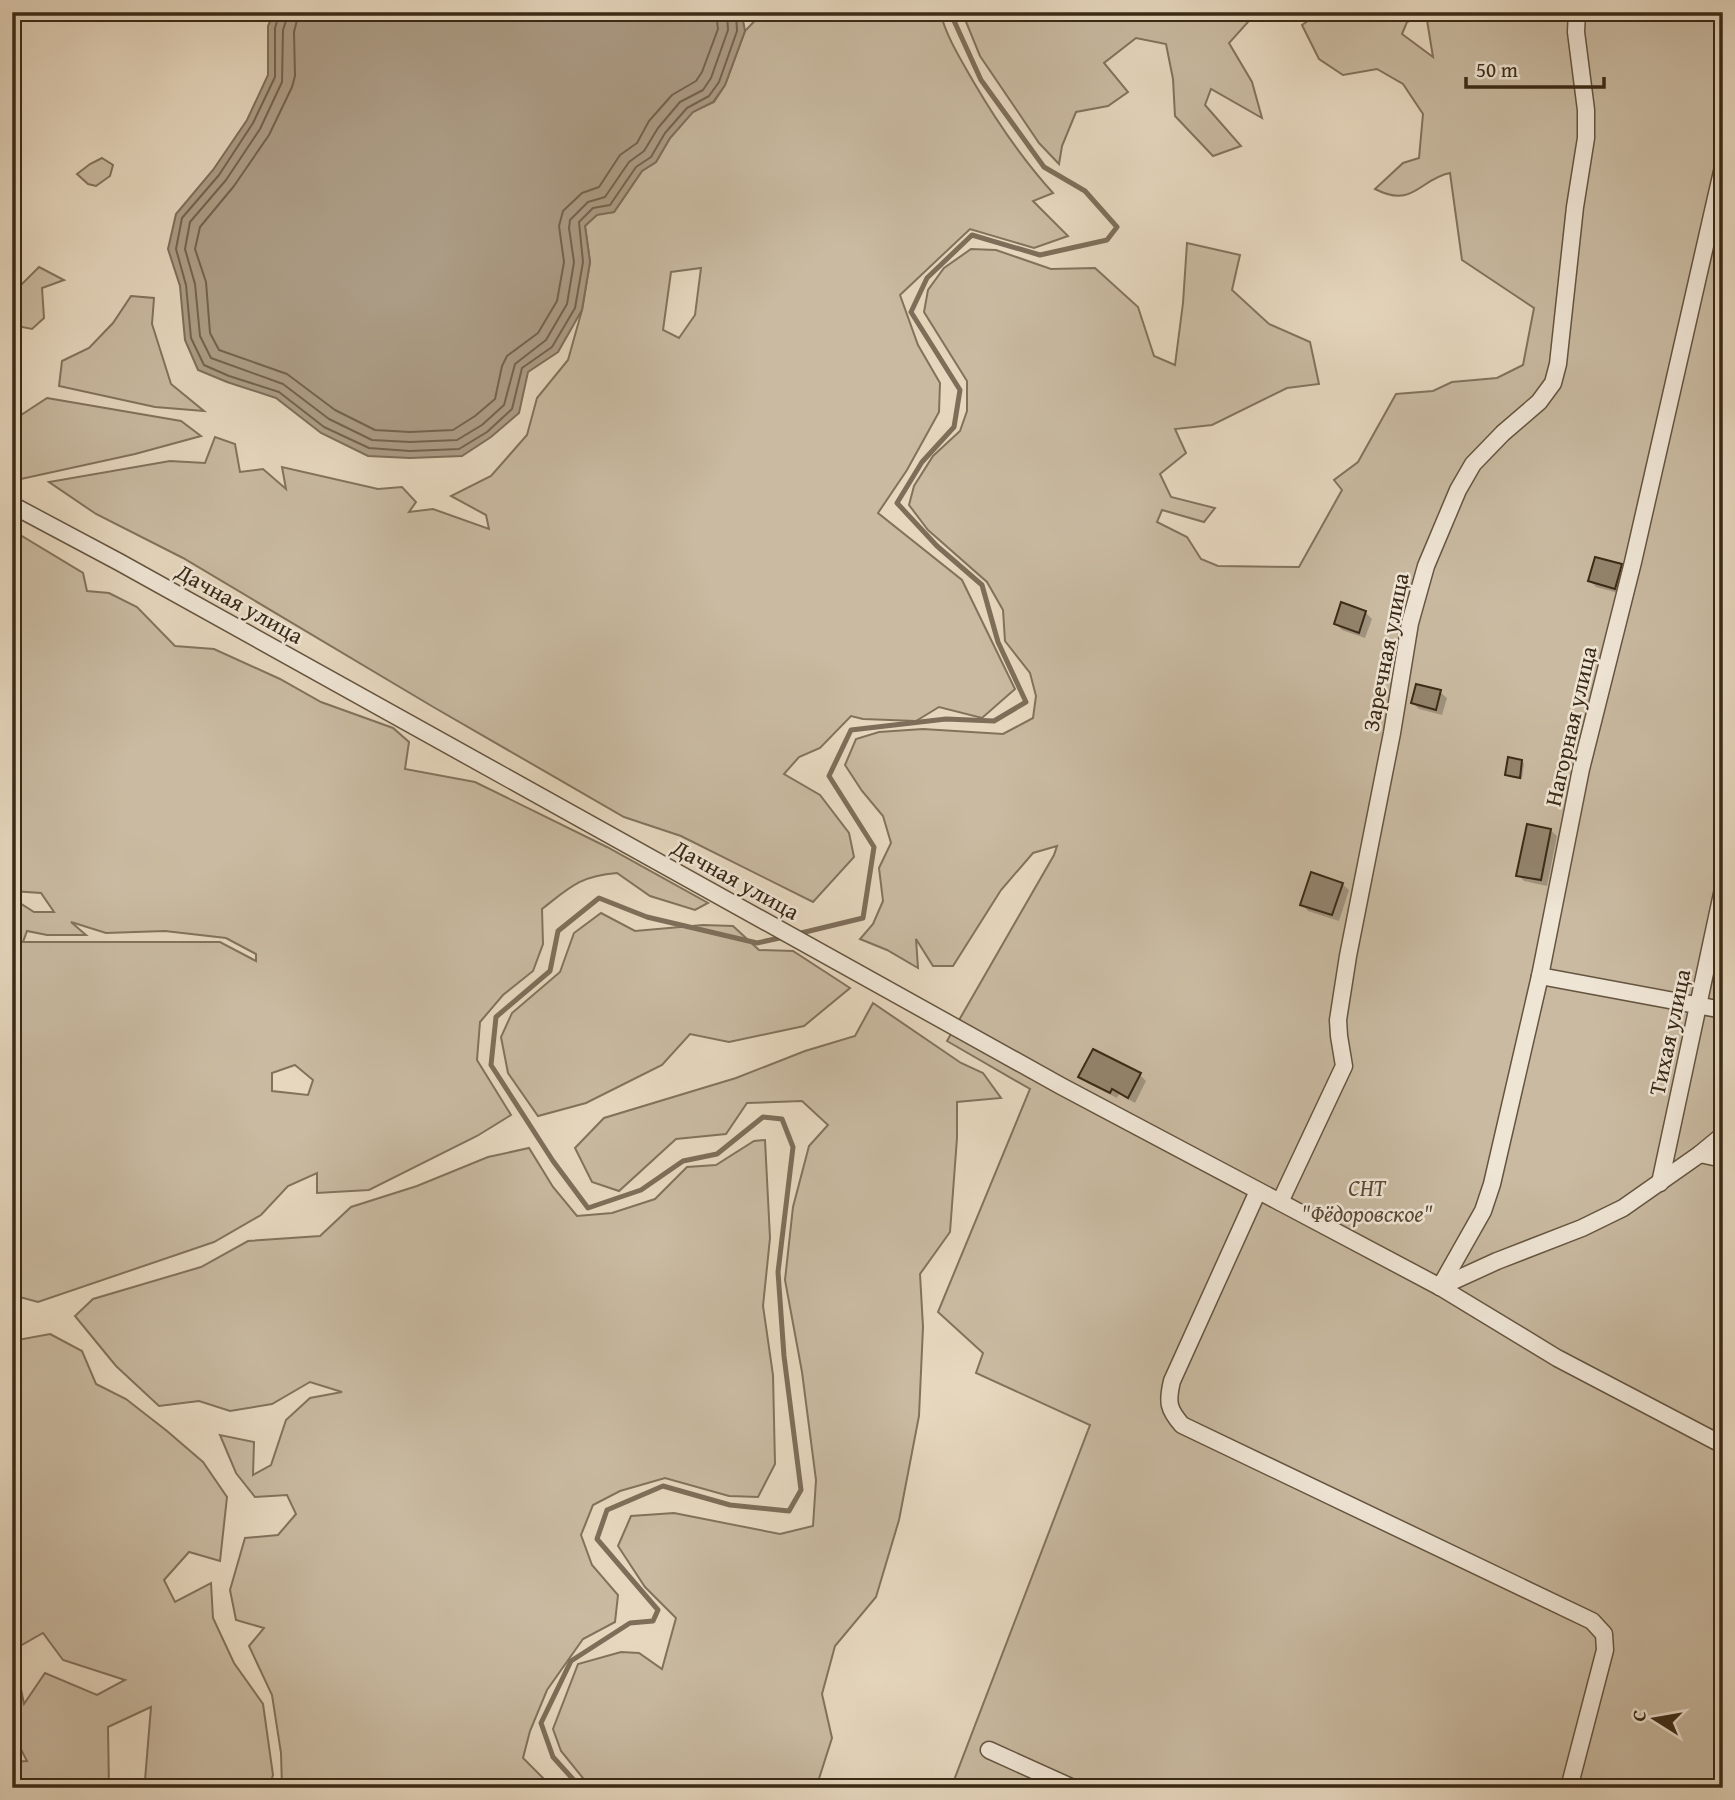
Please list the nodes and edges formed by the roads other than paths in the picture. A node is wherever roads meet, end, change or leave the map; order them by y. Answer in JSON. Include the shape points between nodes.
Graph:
{"nodes":[{"id":1,"x":1577,"y":12,"type":"edge"},
{"id":2,"x":1723,"y":167,"type":"edge"},
{"id":3,"x":12,"y":505,"type":"edge"},
{"id":4,"x":1723,"y":889,"type":"edge"},
{"id":5,"x":1540,"y":976,"type":"junction"},
{"id":6,"x":1698,"y":1006,"type":"junction"},
{"id":7,"x":1723,"y":1010,"type":"edge"},
{"id":8,"x":1723,"y":1135,"type":"edge"},
{"id":9,"x":1700,"y":1154,"type":"junction"},
{"id":10,"x":1723,"y":1159,"type":"edge"},
{"id":11,"x":1660,"y":1183,"type":"junction"},
{"id":12,"x":1258,"y":1191,"type":"junction"},
{"id":13,"x":1280,"y":1202,"type":"junction"},
{"id":14,"x":1440,"y":1287,"type":"junction"},
{"id":15,"x":1723,"y":1446,"type":"edge"},
{"id":16,"x":989,"y":1750,"type":"dead end"},
{"id":17,"x":1073,"y":1788,"type":"edge"},
{"id":18,"x":1569,"y":1788,"type":"edge"}],
"edges":[{"from":1,"to":13,"type":"street","name":"Заречная улица","via":[[1587,138],[1573,219],[1558,364],[1553,383],[1539,402],[1473,464],[1426,566],[1410,623],[1348,956],[1338,1020],[1344,1066]]},
{"from":2,"to":5,"type":"street","name":"Нагорная улица","via":[[1581,769]]},
{"from":3,"to":12,"type":"street","name":"Дачная улица"},
{"from":4,"to":6,"type":"street","name":"Тихая улица"},
{"from":5,"to":6,"type":"street"},
{"from":5,"to":14,"type":"street","name":"Нагорная улица","via":[[1492,1184],[1483,1211]]},
{"from":6,"to":7,"type":"street"},
{"from":6,"to":11,"type":"street","name":"Тихая улица"},
{"from":8,"to":9,"type":"street"},
{"from":9,"to":10,"type":"street"},
{"from":9,"to":11,"type":"street"},
{"from":11,"to":14,"type":"street","via":[[1582,1228]]},
{"from":12,"to":13,"type":"street","name":"Дачная улица"},
{"from":12,"to":18,"type":"street","via":[[1172,1381],[1168,1399],[1173,1415],[1182,1425],[1592,1621],[1605,1634],[1605,1650]]},
{"from":13,"to":14,"type":"street","name":"Дачная улица"},
{"from":14,"to":15,"type":"street","name":"Дачная улица","via":[[1557,1358]]},
{"from":16,"to":17,"type":"street"}]}
